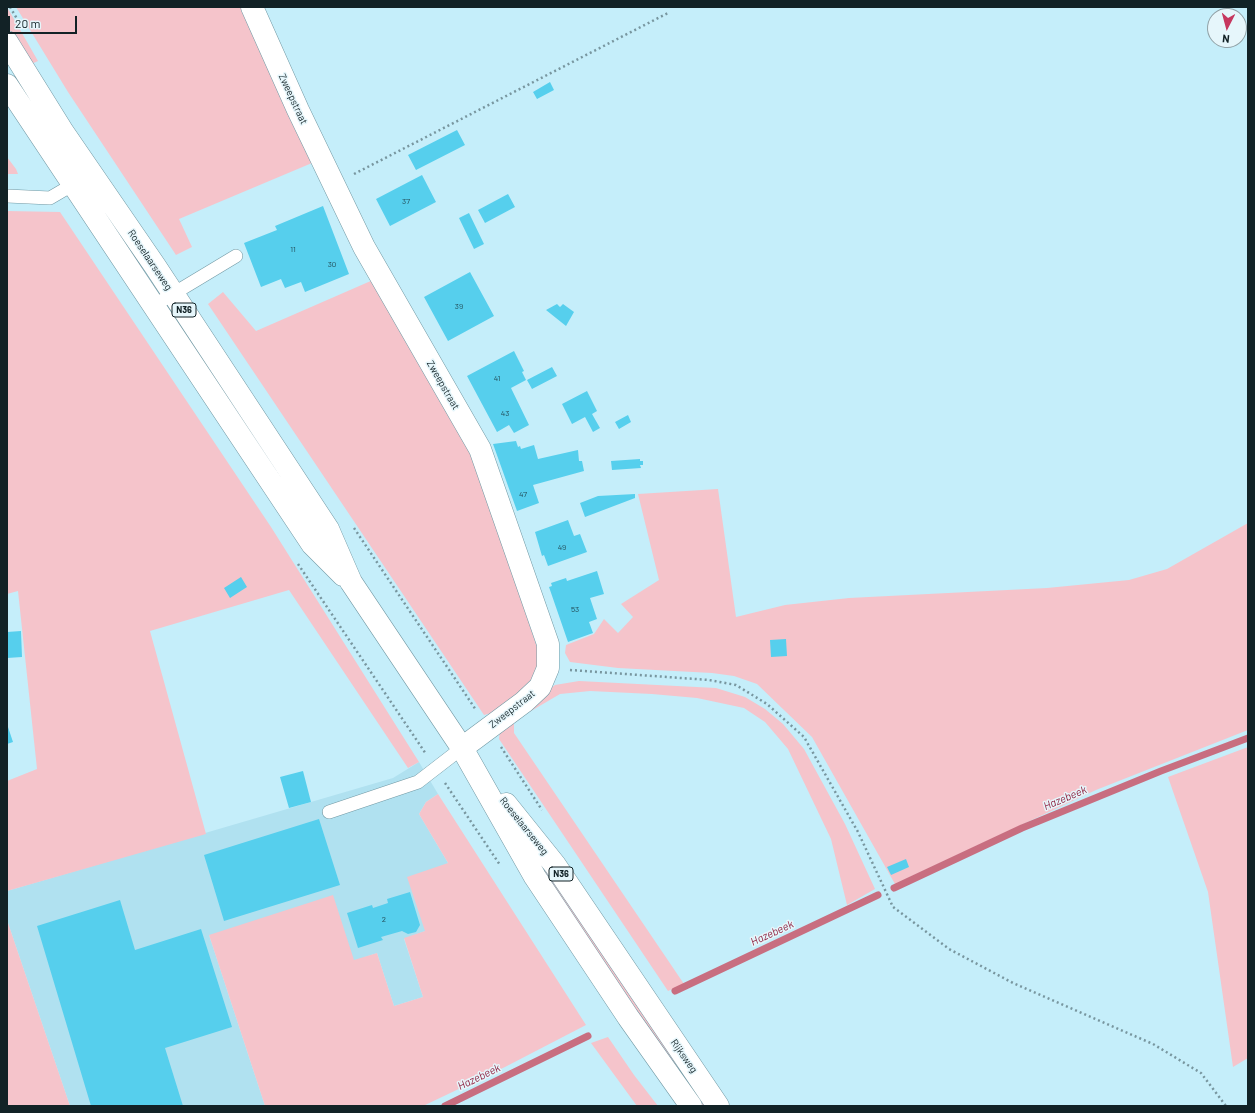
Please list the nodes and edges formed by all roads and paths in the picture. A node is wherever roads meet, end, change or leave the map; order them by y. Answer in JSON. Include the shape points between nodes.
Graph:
{"nodes":[{"id":1,"x":10,"y":7,"type":"edge"},
{"id":2,"x":252,"y":7,"type":"edge"},
{"id":3,"x":668,"y":13,"type":"dead end"},
{"id":4,"x":15,"y":35,"type":"edge"},
{"id":5,"x":7,"y":85,"type":"edge"},
{"id":6,"x":91,"y":174,"type":"junction"},
{"id":7,"x":334,"y":184,"type":"junction"},
{"id":8,"x":73,"y":185,"type":"junction"},
{"id":9,"x":7,"y":196,"type":"edge"},
{"id":10,"x":236,"y":256,"type":"dead end"},
{"id":11,"x":173,"y":294,"type":"junction"},
{"id":12,"x":153,"y":306,"type":"junction"},
{"id":13,"x":353,"y":526,"type":"dead end"},
{"id":14,"x":294,"y":559,"type":"dead end"},
{"id":15,"x":351,"y":582,"type":"junction"},
{"id":16,"x":548,"y":668,"type":"junction"},
{"id":17,"x":488,"y":728,"type":"junction"},
{"id":18,"x":462,"y":748,"type":"junction"},
{"id":19,"x":436,"y":769,"type":"junction"},
{"id":20,"x":329,"y":812,"type":"dead end"},
{"id":21,"x":544,"y":812,"type":"dead end"},
{"id":22,"x":500,"y":866,"type":"dead end"},
{"id":23,"x":650,"y":1006,"type":"joint"},
{"id":24,"x":691,"y":1106,"type":"edge"},
{"id":25,"x":718,"y":1106,"type":"edge"},
{"id":26,"x":1226,"y":1106,"type":"edge"}],
"edges":[{"from":1,"to":4,"type":"path"},
{"from":2,"to":7,"type":"main road","name":"Zweepstraat","via":[[272,55]]},
{"from":3,"to":7,"type":"path"},
{"from":4,"to":6,"type":"main road","name":"Roeselaarseweg","number":"N36","via":[[63,132]]},
{"from":5,"to":8,"type":"main road","name":"Roeselaarseweg","number":"N36"},
{"from":6,"to":8,"type":"lane"},
{"from":6,"to":11,"type":"main road","name":"Roeselaarseweg","number":"N36"},
{"from":7,"to":16,"type":"main road","name":"Zweepstraat","via":[[364,247],[480,449],[548,644]]},
{"from":8,"to":9,"type":"lane","via":[[50,198]]},
{"from":8,"to":12,"type":"main road","name":"Roeselaarseweg","number":"N36"},
{"from":10,"to":11,"type":"lane"},
{"from":11,"to":12,"type":"lane"},
{"from":11,"to":15,"type":"main road","name":"Roeselaarseweg","number":"N36","via":[[328,529]]},
{"from":12,"to":15,"type":"main road","name":"Roeselaarseweg","number":"N36","via":[[312,544]]},
{"from":13,"to":17,"type":"path"},
{"from":14,"to":19,"type":"path"},
{"from":15,"to":18,"type":"main road","name":"Roeselaarseweg","number":"N36"},
{"from":16,"to":17,"type":"main road","name":"Zweepstraat","via":[[540,687]]},
{"from":16,"to":26,"type":"path","via":[[710,680],[736,685],[767,704],[804,737],[858,832],[893,907],[949,949],[1013,983],[1153,1044],[1201,1073]]},
{"from":17,"to":18,"type":"main road","name":"Zweepstraat"},
{"from":17,"to":21,"type":"path"},
{"from":18,"to":19,"type":"lane"},
{"from":18,"to":23,"type":"main road","name":"Roeselaarseweg","number":"N36","via":[[555,865]]},
{"from":18,"to":24,"type":"main road","name":"Roeselaarseweg","number":"N36","via":[[535,877]]},
{"from":19,"to":20,"type":"lane","via":[[418,782]]},
{"from":19,"to":22,"type":"path"},
{"from":23,"to":25,"type":"main road","name":"Rijksweg","number":"N36"}]}
